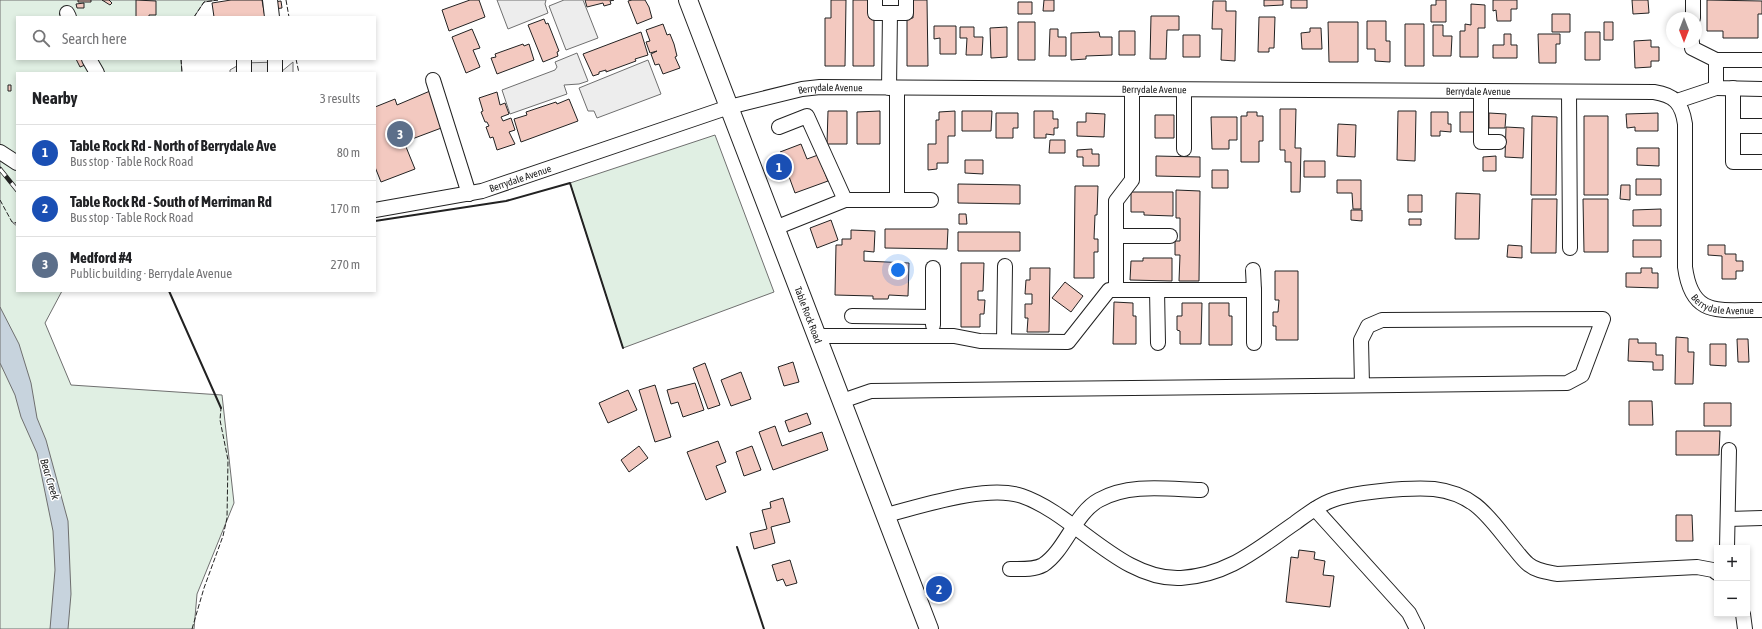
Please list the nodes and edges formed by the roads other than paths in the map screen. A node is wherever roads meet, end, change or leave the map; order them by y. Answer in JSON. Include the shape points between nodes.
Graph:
{"nodes":[{"id":1,"x":270,"y":0,"type":"edge"},
{"id":2,"x":688,"y":0,"type":"edge"},
{"id":3,"x":875,"y":0,"type":"edge"},
{"id":4,"x":906,"y":0,"type":"edge"},
{"id":5,"x":1693,"y":0,"type":"edge"},
{"id":6,"x":1693,"y":12,"type":"edge"},
{"id":7,"x":890,"y":13,"type":"junction"},
{"id":8,"x":272,"y":16,"type":"edge"},
{"id":9,"x":1692,"y":48,"type":"edge"},
{"id":10,"x":90,"y":60,"type":"edge"},
{"id":11,"x":244,"y":60,"type":"edge"},
{"id":12,"x":275,"y":60,"type":"edge"},
{"id":13,"x":1716,"y":60,"type":"junction"},
{"id":14,"x":1762,"y":60,"type":"edge"},
{"id":15,"x":96,"y":72,"type":"edge"},
{"id":16,"x":244,"y":72,"type":"edge"},
{"id":17,"x":275,"y":72,"type":"edge"},
{"id":18,"x":433,"y":80,"type":"dead end"},
{"id":19,"x":893,"y":88,"type":"junction"},
{"id":20,"x":1716,"y":88,"type":"junction"},
{"id":21,"x":1733,"y":88,"type":"junction"},
{"id":22,"x":1132,"y":89,"type":"junction"},
{"id":23,"x":1762,"y":89,"type":"edge"},
{"id":24,"x":1184,"y":90,"type":"junction"},
{"id":25,"x":1481,"y":91,"type":"junction"},
{"id":26,"x":1569,"y":92,"type":"junction"},
{"id":27,"x":1677,"y":101,"type":"junction"},
{"id":28,"x":729,"y":107,"type":"junction"},
{"id":29,"x":1734,"y":126,"type":"junction"},
{"id":30,"x":1762,"y":126,"type":"edge"},
{"id":31,"x":779,"y":127,"type":"dead end"},
{"id":32,"x":1498,"y":142,"type":"dead end"},
{"id":33,"x":1184,"y":149,"type":"dead end"},
{"id":34,"x":0,"y":152,"type":"edge"},
{"id":35,"x":16,"y":162,"type":"edge"},
{"id":36,"x":1762,"y":162,"type":"edge"},
{"id":37,"x":469,"y":194,"type":"junction"},
{"id":38,"x":845,"y":200,"type":"junction"},
{"id":39,"x":897,"y":200,"type":"junction"},
{"id":40,"x":931,"y":200,"type":"dead end"},
{"id":41,"x":376,"y":210,"type":"edge"},
{"id":42,"x":775,"y":228,"type":"junction"},
{"id":43,"x":1116,"y":236,"type":"junction"},
{"id":44,"x":1170,"y":236,"type":"dead end"},
{"id":45,"x":1570,"y":248,"type":"dead end"},
{"id":46,"x":1005,"y":266,"type":"dead end"},
{"id":47,"x":933,"y":268,"type":"dead end"},
{"id":48,"x":1253,"y":270,"type":"dead end"},
{"id":49,"x":1116,"y":290,"type":"junction"},
{"id":50,"x":1157,"y":290,"type":"junction"},
{"id":51,"x":1254,"y":290,"type":"junction"},
{"id":52,"x":1762,"y":310,"type":"edge"},
{"id":53,"x":852,"y":316,"type":"dead end"},
{"id":54,"x":891,"y":317,"type":"junction"},
{"id":55,"x":933,"y":317,"type":"junction"},
{"id":56,"x":817,"y":336,"type":"junction"},
{"id":57,"x":890,"y":336,"type":"junction"},
{"id":58,"x":933,"y":336,"type":"junction"},
{"id":59,"x":1004,"y":341,"type":"junction"},
{"id":60,"x":1158,"y":343,"type":"dead end"},
{"id":61,"x":1254,"y":343,"type":"dead end"},
{"id":62,"x":1362,"y":385,"type":"junction"},
{"id":63,"x":842,"y":401,"type":"junction"},
{"id":64,"x":1729,"y":450,"type":"dead end"},
{"id":65,"x":1201,"y":490,"type":"dead end"},
{"id":66,"x":1315,"y":509,"type":"junction"},
{"id":67,"x":886,"y":515,"type":"junction"},
{"id":68,"x":1762,"y":518,"type":"edge"},
{"id":69,"x":1728,"y":519,"type":"junction"},
{"id":70,"x":1073,"y":527,"type":"junction"},
{"id":71,"x":1727,"y":545,"type":"edge"},
{"id":72,"x":1010,"y":569,"type":"dead end"},
{"id":73,"x":1714,"y":571,"type":"edge"},
{"id":74,"x":1743,"y":617,"type":"edge"},
{"id":75,"x":929,"y":629,"type":"edge"},
{"id":76,"x":1417,"y":629,"type":"edge"},
{"id":77,"x":1745,"y":629,"type":"edge"}],
"edges":[{"from":1,"to":8,"type":"street"},
{"from":2,"to":28,"type":"main road","name":"Table Rock Road"},
{"from":3,"to":7,"type":"street","via":[[875,13]]},
{"from":4,"to":7,"type":"street","via":[[906,13]]},
{"from":5,"to":6,"type":"street"},
{"from":7,"to":19,"type":"street"},
{"from":9,"to":13,"type":"street"},
{"from":10,"to":15,"type":"street"},
{"from":11,"to":16,"type":"street"},
{"from":12,"to":17,"type":"street"},
{"from":13,"to":14,"type":"street"},
{"from":13,"to":20,"type":"street"},
{"from":18,"to":37,"type":"street"},
{"from":19,"to":22,"type":"street","name":"Berrydale Avenue"},
{"from":19,"to":28,"type":"street","name":"Berrydale Avenue","via":[[802,89]]},
{"from":19,"to":39,"type":"street"},
{"from":20,"to":21,"type":"street"},
{"from":20,"to":27,"type":"street"},
{"from":21,"to":23,"type":"street"},
{"from":21,"to":29,"type":"street"},
{"from":22,"to":24,"type":"street","name":"Berrydale Avenue"},
{"from":22,"to":43,"type":"street","via":[[1132,180],[1116,201]]},
{"from":24,"to":25,"type":"street","name":"Berrydale Avenue"},
{"from":24,"to":33,"type":"street"},
{"from":25,"to":26,"type":"street","name":"Berrydale Avenue"},
{"from":25,"to":32,"type":"street","via":[[1481,142]]},
{"from":26,"to":27,"type":"street","name":"Berrydale Avenue","via":[[1654,92],[1665,94]]},
{"from":26,"to":45,"type":"street"},
{"from":27,"to":52,"type":"street","name":"Berrydale Avenue","via":[[1684,115],[1685,124],[1685,267],[1690,290],[1699,302],[1710,308]]},
{"from":28,"to":37,"type":"street","name":"Berrydale Avenue"},
{"from":28,"to":42,"type":"main road","name":"Table Rock Road"},
{"from":29,"to":30,"type":"street"},
{"from":29,"to":36,"type":"street","via":[[1734,162]]},
{"from":31,"to":38,"type":"street","via":[[807,116]]},
{"from":34,"to":35,"type":"street"},
{"from":37,"to":41,"type":"street","name":"Berrydale Avenue"},
{"from":38,"to":39,"type":"street"},
{"from":38,"to":42,"type":"street"},
{"from":39,"to":40,"type":"street"},
{"from":42,"to":56,"type":"main road","name":"Table Rock Road"},
{"from":43,"to":44,"type":"street"},
{"from":43,"to":49,"type":"street"},
{"from":46,"to":59,"type":"street"},
{"from":47,"to":55,"type":"street"},
{"from":48,"to":51,"type":"street"},
{"from":49,"to":50,"type":"street"},
{"from":49,"to":59,"type":"street","via":[[1109,290],[1068,342]]},
{"from":50,"to":51,"type":"street"},
{"from":50,"to":60,"type":"street"},
{"from":51,"to":61,"type":"street"},
{"from":53,"to":54,"type":"street"},
{"from":54,"to":55,"type":"street"},
{"from":54,"to":57,"type":"street"},
{"from":55,"to":58,"type":"street"},
{"from":56,"to":57,"type":"street"},
{"from":56,"to":63,"type":"main road","name":"Table Rock Road"},
{"from":57,"to":58,"type":"street"},
{"from":58,"to":59,"type":"street"},
{"from":62,"to":62,"type":"street","via":[[1567,383],[1582,375],[1603,319],[1382,320],[1368,326],[1361,340]]},
{"from":62,"to":63,"type":"street","via":[[871,391]]},
{"from":63,"to":67,"type":"main road","name":"Table Rock Road"},
{"from":64,"to":69,"type":"street"},
{"from":65,"to":70,"type":"street","via":[[1136,489],[1115,492],[1097,501],[1084,512]]},
{"from":66,"to":70,"type":"street","via":[[1238,563],[1212,574],[1180,578],[1153,574],[1128,565]]},
{"from":66,"to":73,"type":"street","via":[[1330,501],[1352,495],[1434,489],[1472,501],[1484,511],[1529,565],[1542,571],[1557,574],[1697,567]]},
{"from":66,"to":76,"type":"street","via":[[1409,613]]},
{"from":67,"to":70,"type":"street","via":[[963,496],[991,492],[1022,496],[1051,511]]},
{"from":67,"to":75,"type":"main road","name":"Table Rock Road"},
{"from":68,"to":69,"type":"street"},
{"from":69,"to":71,"type":"street"},
{"from":70,"to":72,"type":"street","via":[[1057,551],[1043,565]]},
{"from":74,"to":77,"type":"street"}]}
